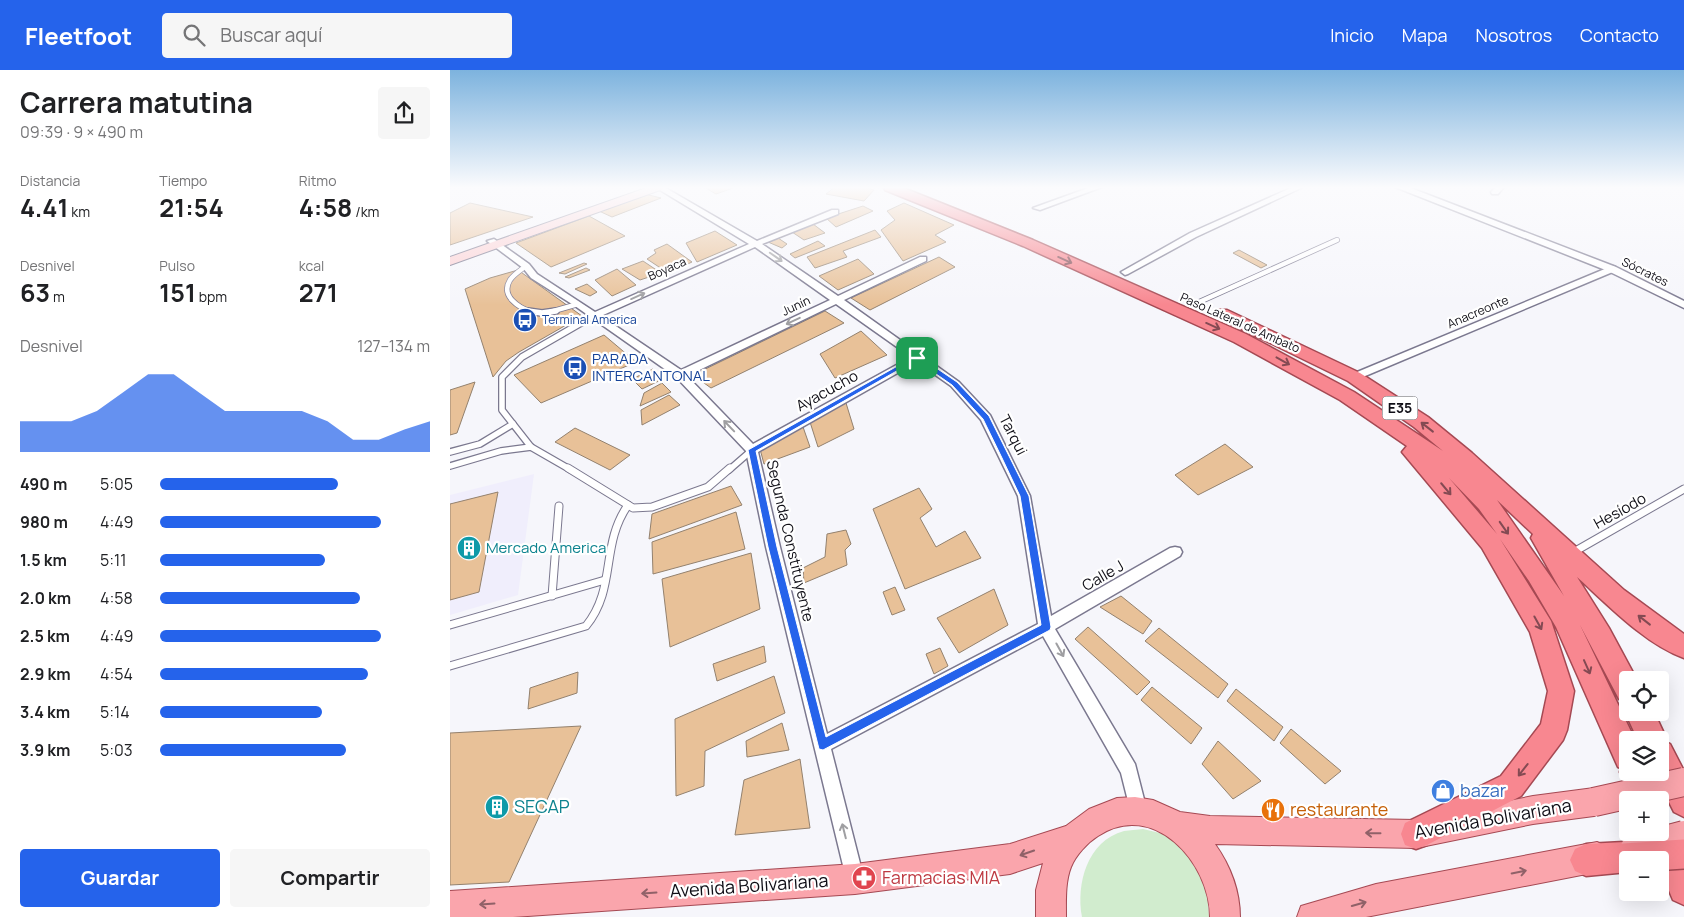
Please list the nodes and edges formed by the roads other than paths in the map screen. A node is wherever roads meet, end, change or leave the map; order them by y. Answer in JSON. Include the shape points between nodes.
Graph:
{"nodes":[{"id":1,"x":538,"y":227,"type":"edge"},
{"id":2,"x":543,"y":227,"type":"edge"},
{"id":3,"x":726,"y":227,"type":"edge"},
{"id":4,"x":799,"y":227,"type":"edge"},
{"id":5,"x":987,"y":227,"type":"edge"},
{"id":6,"x":1018,"y":227,"type":"edge"},
{"id":7,"x":1210,"y":227,"type":"edge"},
{"id":8,"x":1502,"y":227,"type":"edge"},
{"id":9,"x":1337,"y":240,"type":"dead end"},
{"id":10,"x":494,"y":243,"type":"junction"},
{"id":11,"x":756,"y":244,"type":"junction"},
{"id":12,"x":450,"y":255,"type":"edge"},
{"id":13,"x":923,"y":259,"type":"dead end"},
{"id":14,"x":450,"y":261,"type":"edge"},
{"id":15,"x":526,"y":266,"type":"junction"},
{"id":16,"x":1612,"y":269,"type":"junction"},
{"id":17,"x":1125,"y":272,"type":"junction"},
{"id":18,"x":837,"y":300,"type":"junction"},
{"id":19,"x":1197,"y":303,"type":"junction"},
{"id":20,"x":578,"y":304,"type":"junction"},
{"id":21,"x":1684,"y":305,"type":"edge"},
{"id":22,"x":593,"y":316,"type":"junction"},
{"id":23,"x":917,"y":358,"type":"junction"},
{"id":24,"x":680,"y":375,"type":"junction"},
{"id":25,"x":1351,"y":387,"type":"junction"},
{"id":26,"x":512,"y":424,"type":"junction"},
{"id":27,"x":531,"y":447,"type":"junction"},
{"id":28,"x":752,"y":450,"type":"junction"},
{"id":29,"x":450,"y":452,"type":"edge"},
{"id":30,"x":450,"y":466,"type":"edge"},
{"id":31,"x":1684,"y":489,"type":"edge"},
{"id":32,"x":628,"y":505,"type":"junction"},
{"id":33,"x":559,"y":506,"type":"dead end"},
{"id":34,"x":1529,"y":517,"type":"junction"},
{"id":35,"x":1175,"y":552,"type":"dead end"},
{"id":36,"x":1569,"y":554,"type":"junction"},
{"id":37,"x":605,"y":580,"type":"junction"},
{"id":38,"x":552,"y":596,"type":"junction"},
{"id":39,"x":450,"y":625,"type":"edge"},
{"id":40,"x":1046,"y":627,"type":"junction"},
{"id":41,"x":1682,"y":644,"type":"edge"},
{"id":42,"x":450,"y":666,"type":"edge"},
{"id":43,"x":1619,"y":673,"type":"edge"},
{"id":44,"x":1619,"y":737,"type":"edge"},
{"id":45,"x":823,"y":745,"type":"junction"},
{"id":46,"x":1669,"y":772,"type":"edge"},
{"id":47,"x":1684,"y":782,"type":"edge"},
{"id":48,"x":1684,"y":802,"type":"edge"},
{"id":49,"x":1138,"y":810,"type":"junction"},
{"id":50,"x":1180,"y":826,"type":"junction"},
{"id":51,"x":1416,"y":834,"type":"junction"},
{"id":52,"x":1684,"y":835,"type":"edge"},
{"id":53,"x":1073,"y":838,"type":"junction"},
{"id":54,"x":1664,"y":841,"type":"edge"},
{"id":55,"x":1634,"y":851,"type":"edge"},
{"id":56,"x":1669,"y":854,"type":"edge"},
{"id":57,"x":1684,"y":854,"type":"edge"},
{"id":58,"x":1619,"y":855,"type":"edge"},
{"id":59,"x":1586,"y":860,"type":"joint"},
{"id":60,"x":855,"y":878,"type":"junction"},
{"id":61,"x":1684,"y":889,"type":"edge"},
{"id":62,"x":450,"y":906,"type":"edge"},
{"id":63,"x":1051,"y":917,"type":"edge"},
{"id":64,"x":1225,"y":917,"type":"edge"},
{"id":65,"x":1312,"y":917,"type":"edge"}],
"edges":[{"from":1,"to":10,"type":"main road"},
{"from":2,"to":10,"type":"main road"},
{"from":3,"to":11,"type":"street","name":"Tarqui"},
{"from":4,"to":11,"type":"street","name":"Boyaca"},
{"from":5,"to":25,"type":"highway","name":"Paso Lateral de Ambato","number":"E35","one_way":true},
{"from":6,"to":17,"type":"highway","name":"Paso Lateral de Ambato","number":"E35"},
{"from":7,"to":17,"type":"street"},
{"from":8,"to":16,"type":"street","name":"Sócrates"},
{"from":9,"to":19,"type":"lane"},
{"from":10,"to":12,"type":"main road"},
{"from":10,"to":14,"type":"main road"},
{"from":10,"to":15,"type":"street","name":"Segunda Constituyente"},
{"from":11,"to":18,"type":"street","name":"Tarqui","one_way":true},
{"from":22,"to":11,"type":"street","name":"Boyaca","one_way":true},
{"from":13,"to":18,"type":"street","name":"Junín"},
{"from":15,"to":20,"type":"street","name":"Segunda Constituyente","via":[[534,276]]},
{"from":15,"to":20,"type":"lane","via":[[508,283],[514,304],[535,313],[554,312]]},
{"from":16,"to":21,"type":"street","name":"Sócrates"},
{"from":16,"to":25,"type":"street","name":"Anacreonte"},
{"from":17,"to":19,"type":"highway","name":"Paso Lateral de Ambato","number":"E35"},
{"from":18,"to":23,"type":"street","name":"Tarqui"},
{"from":18,"to":24,"type":"street","name":"Junín","one_way":true},
{"from":19,"to":25,"type":"highway","name":"Paso Lateral de Ambato","number":"E35","via":[[1261,331]]},
{"from":20,"to":22,"type":"street","name":"Segunda Constituyente"},
{"from":22,"to":24,"type":"street","name":"Segunda Constituyente"},
{"from":22,"to":26,"type":"lane","via":[[522,357],[502,377],[502,410]]},
{"from":23,"to":28,"type":"street","name":"Ayacucho"},
{"from":23,"to":40,"type":"street","name":"Tarqui","via":[[955,384],[986,418],[1006,458],[1024,496]]},
{"from":28,"to":24,"type":"street","name":"Segunda Constituyente","one_way":true},
{"from":34,"to":25,"type":"highway","name":"Paso Lateral de Ambato","number":"E35","one_way":true,"via":[[1421,422]]},
{"from":25,"to":44,"type":"highway","one_way":true,"via":[[1460,476],[1487,503],[1566,621]]},
{"from":25,"to":51,"type":"highway","one_way":true,"via":[[1425,464],[1490,542],[1542,629],[1561,691],[1554,730],[1510,786]]},
{"from":26,"to":27,"type":"lane"},
{"from":26,"to":29,"type":"lane","via":[[480,444]]},
{"from":27,"to":30,"type":"lane","via":[[501,451]]},
{"from":27,"to":32,"type":"lane"},
{"from":28,"to":32,"type":"lane","via":[[708,487],[652,507],[633,508]]},
{"from":28,"to":45,"type":"street","name":"Segunda Constituyente"},
{"from":31,"to":36,"type":"lane","name":"Hesíodo"},
{"from":32,"to":37,"type":"lane","via":[[621,512],[615,531]]},
{"from":33,"to":38,"type":"lane"},
{"from":34,"to":36,"type":"highway","name":"Paso Lateral de Ambato"},
{"from":34,"to":43,"type":"highway"},
{"from":35,"to":40,"type":"street","name":"Calle J"},
{"from":41,"to":36,"type":"highway","name":"Paso Lateral de Ambato","one_way":true,"via":[[1666,637],[1615,597]]},
{"from":37,"to":38,"type":"lane"},
{"from":37,"to":42,"type":"lane","via":[[601,608],[586,626]]},
{"from":38,"to":39,"type":"lane"},
{"from":40,"to":45,"type":"street","name":"Calle J"},
{"from":40,"to":49,"type":"street","name":"Tarqui","one_way":true,"via":[[1129,770]]},
{"from":60,"to":45,"type":"street","name":"Segunda Constituyente","one_way":true},
{"from":46,"to":48,"type":"highway"},
{"from":47,"to":51,"type":"main road","name":"Avenida Bolivariana","bridge":true},
{"from":49,"to":50,"type":"main road","name":"Avenida Bolivariana","via":[[1160,815]]},
{"from":49,"to":53,"type":"main road","name":"Avenida Bolivariana","via":[[1114,812],[1092,822]]},
{"from":51,"to":50,"type":"main road","name":"Avenida Bolivariana","one_way":true,"via":[[1210,830]]},
{"from":50,"to":64,"type":"main road","name":"Avenida Bolivariana","via":[[1201,847],[1217,875]]},
{"from":52,"to":55,"type":"main road","bridge":true},
{"from":53,"to":60,"type":"main road","name":"Avenida Bolivariana","one_way":true,"via":[[1010,859]]},
{"from":53,"to":63,"type":"main road","name":"Avenida Bolivariana","via":[[1058,863],[1050,894]]},
{"from":54,"to":61,"type":"highway"},
{"from":56,"to":57,"type":"highway","bridge":true},
{"from":58,"to":59,"type":"highway"},
{"from":65,"to":59,"type":"main road","one_way":true,"via":[[1376,899]]},
{"from":60,"to":62,"type":"main road","name":"Avenida Bolivariana","one_way":true}]}
